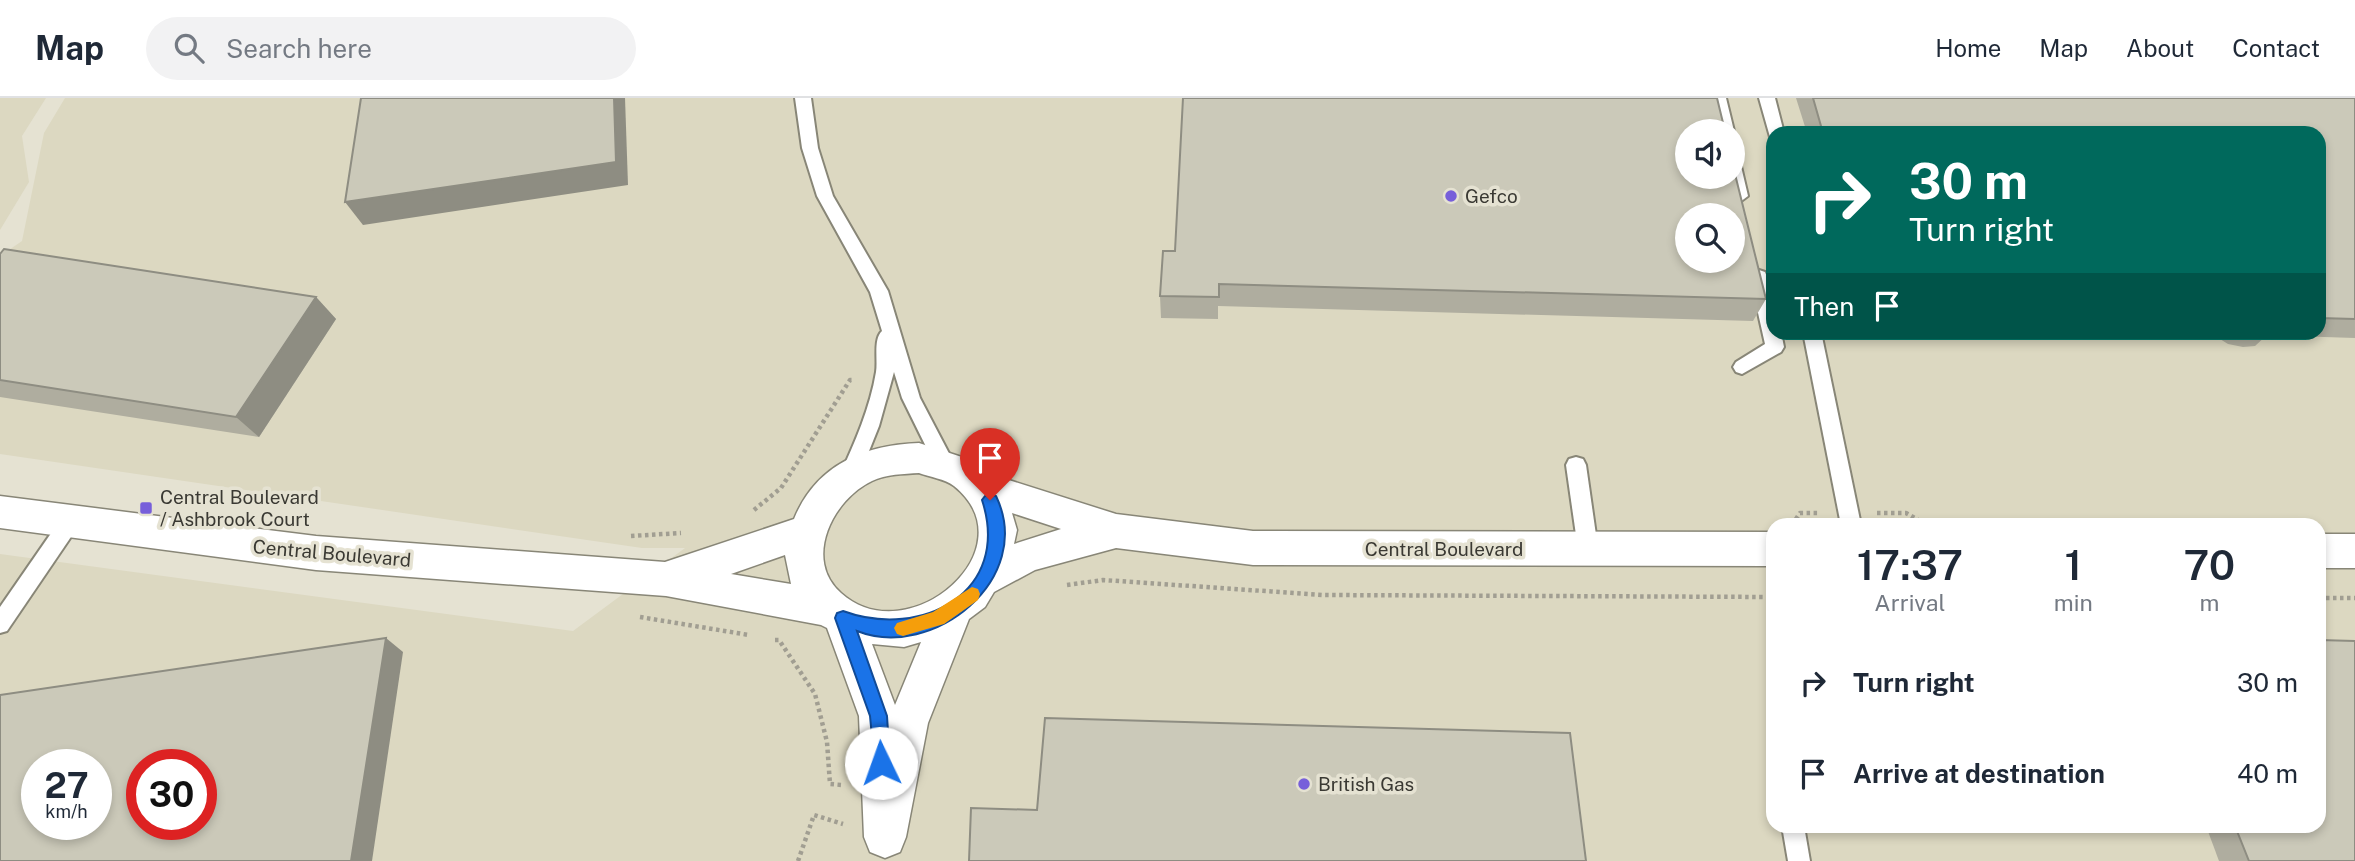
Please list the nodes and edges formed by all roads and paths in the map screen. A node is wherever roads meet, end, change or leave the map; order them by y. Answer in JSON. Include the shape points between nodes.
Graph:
{"nodes":[{"id":1,"x":803,"y":98,"type":"edge"},
{"id":2,"x":1718,"y":98,"type":"edge"},
{"id":3,"x":1767,"y":98,"type":"edge"},
{"id":4,"x":1723,"y":119,"type":"edge"},
{"id":5,"x":1774,"y":126,"type":"edge"},
{"id":6,"x":1754,"y":254,"type":"edge"},
{"id":7,"x":879,"y":291,"type":"junction"},
{"id":8,"x":1766,"y":307,"type":"edge"},
{"id":9,"x":1773,"y":340,"type":"edge"},
{"id":10,"x":1814,"y":340,"type":"edge"},
{"id":11,"x":1742,"y":367,"type":"dead end"},
{"id":12,"x":882,"y":375,"type":"junction"},
{"id":13,"x":944,"y":463,"type":"junction"},
{"id":14,"x":1576,"y":465,"type":"dead end"},
{"id":15,"x":850,"y":475,"type":"junction"},
{"id":16,"x":981,"y":487,"type":"junction"},
{"id":17,"x":752,"y":511,"type":"dead end"},
{"id":18,"x":0,"y":512,"type":"edge"},
{"id":19,"x":1851,"y":518,"type":"edge"},
{"id":20,"x":70,"y":522,"type":"junction"},
{"id":21,"x":1116,"y":531,"type":"junction"},
{"id":22,"x":685,"y":532,"type":"dead end"},
{"id":23,"x":805,"y":532,"type":"junction"},
{"id":24,"x":621,"y":536,"type":"dead end"},
{"id":25,"x":1588,"y":549,"type":"junction"},
{"id":26,"x":1766,"y":549,"type":"edge"},
{"id":27,"x":2326,"y":551,"type":"edge"},
{"id":28,"x":2355,"y":551,"type":"edge"},
{"id":29,"x":985,"y":578,"type":"junction"},
{"id":30,"x":666,"y":579,"type":"junction"},
{"id":31,"x":1064,"y":585,"type":"dead end"},
{"id":32,"x":1766,"y":597,"type":"edge"},
{"id":33,"x":2326,"y":598,"type":"edge"},
{"id":34,"x":2355,"y":598,"type":"edge"},
{"id":35,"x":953,"y":610,"type":"junction"},
{"id":36,"x":836,"y":613,"type":"junction"},
{"id":37,"x":0,"y":624,"type":"edge"},
{"id":38,"x":779,"y":640,"type":"dead end"},
{"id":39,"x":883,"y":786,"type":"junction"},
{"id":40,"x":1794,"y":833,"type":"edge"},
{"id":41,"x":883,"y":849,"type":"edge"},
{"id":42,"x":798,"y":861,"type":"edge"},
{"id":43,"x":1799,"y":861,"type":"edge"}],
"edges":[{"from":1,"to":7,"type":"lane","via":[[810,148],[825,196]]},
{"from":2,"to":4,"type":"lane"},
{"from":3,"to":5,"type":"lane"},
{"from":6,"to":8,"type":"lane"},
{"from":7,"to":12,"type":"lane","via":[[888,351]]},
{"from":7,"to":13,"type":"lane","via":[[911,398]]},
{"from":9,"to":11,"type":"lane","via":[[1775,347]]},
{"from":10,"to":19,"type":"lane"},
{"from":12,"to":15,"type":"lane","via":[[872,423]]},
{"from":12,"to":17,"type":"path","via":[[850,380],[781,488]]},
{"from":13,"to":15,"type":"street","via":[[894,459]]},
{"from":13,"to":16,"type":"street"},
{"from":14,"to":25,"type":"lane"},
{"from":15,"to":23,"type":"street","via":[[826,495]]},
{"from":16,"to":21,"type":"street","name":"Central Boulevard"},
{"from":16,"to":29,"type":"street","via":[[995,511],[998,533],[995,559]]},
{"from":18,"to":20,"type":"street","name":"Central Boulevard"},
{"from":20,"to":30,"type":"street","name":"Central Boulevard","via":[[316,553]]},
{"from":20,"to":37,"type":"lane"},
{"from":21,"to":25,"type":"street","name":"Central Boulevard","via":[[1254,548]]},
{"from":21,"to":29,"type":"street","name":"Central Boulevard","via":[[1026,556]]},
{"from":22,"to":24,"type":"path"},
{"from":23,"to":30,"type":"street","name":"Central Boulevard"},
{"from":23,"to":36,"type":"street","via":[[804,567],[817,595]]},
{"from":25,"to":26,"type":"street","name":"Central Boulevard"},
{"from":27,"to":28,"type":"street"},
{"from":29,"to":35,"type":"street"},
{"from":30,"to":36,"type":"street","name":"Central Boulevard"},
{"from":31,"to":32,"type":"path","via":[[1103,580],[1323,595]]},
{"from":33,"to":34,"type":"path"},
{"from":35,"to":36,"type":"street","via":[[920,625],[883,629],[862,626]]},
{"from":35,"to":41,"type":"street","via":[[908,723]]},
{"from":36,"to":39,"type":"street","via":[[879,716]]},
{"from":38,"to":39,"type":"path","via":[[816,694],[830,785]]},
{"from":39,"to":41,"type":"street"},
{"from":40,"to":43,"type":"lane"},
{"from":41,"to":42,"type":"path","via":[[814,814]]}]}
